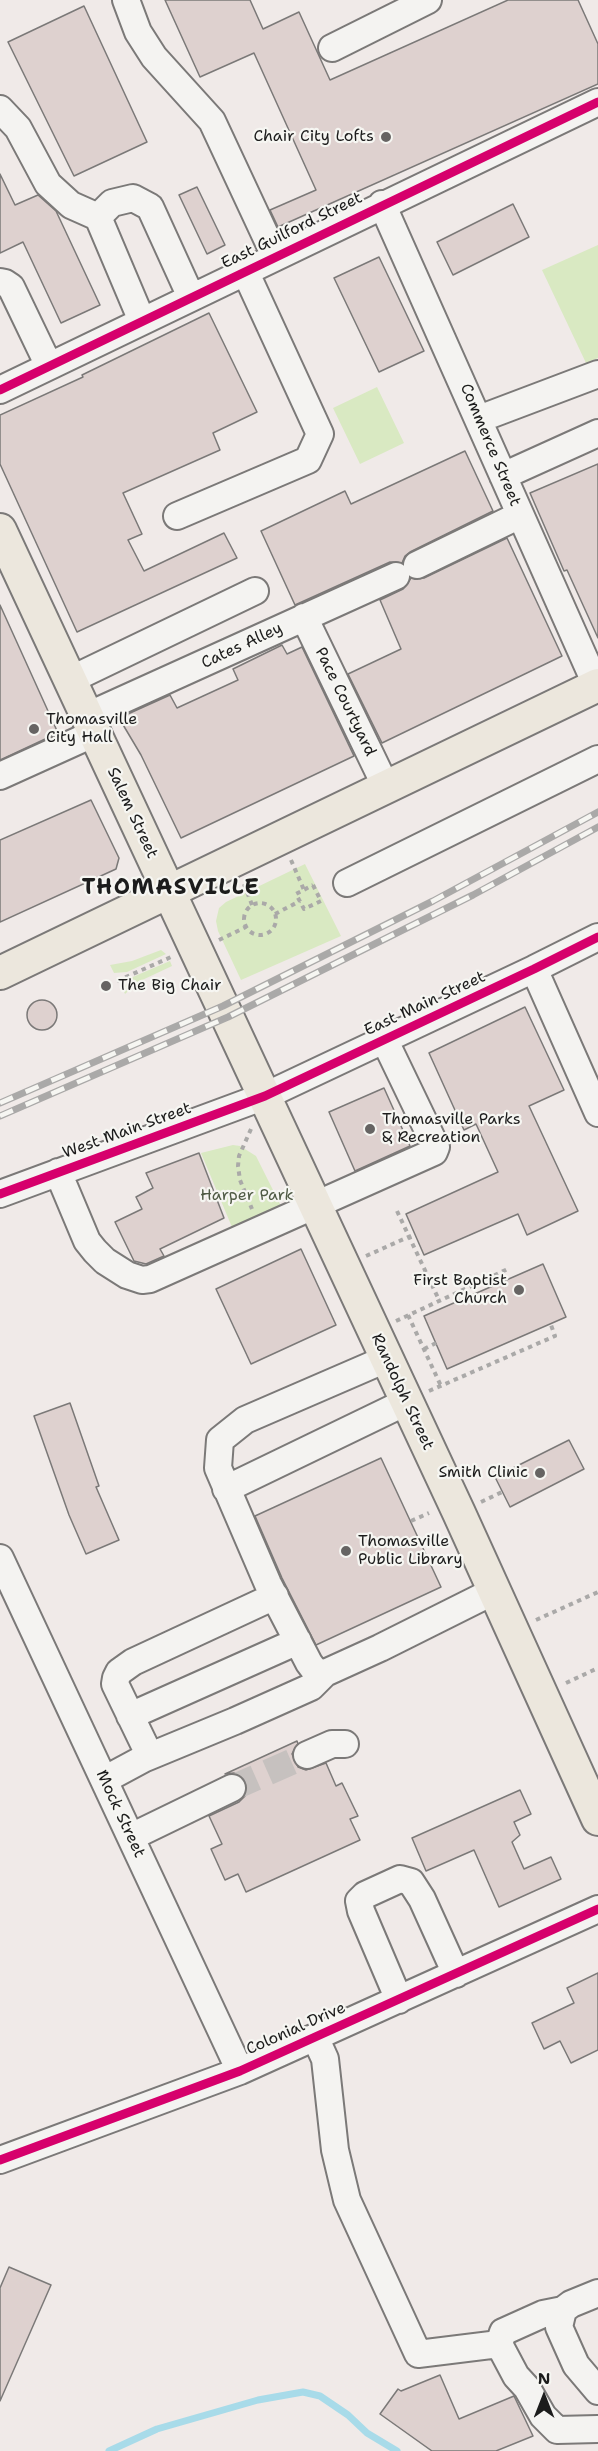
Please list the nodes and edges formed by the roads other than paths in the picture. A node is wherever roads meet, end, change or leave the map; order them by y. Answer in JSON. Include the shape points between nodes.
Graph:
{"nodes":[{"id":1,"x":126,"y":0,"type":"edge"},
{"id":2,"x":428,"y":0,"type":"edge"},
{"id":3,"x":332,"y":48,"type":"dead end"},
{"id":4,"x":598,"y":102,"type":"edge"},
{"id":5,"x":0,"y":109,"type":"edge"},
{"id":6,"x":382,"y":204,"type":"junction"},
{"id":7,"x":98,"y":217,"type":"junction"},
{"id":8,"x":274,"y":256,"type":"junction"},
{"id":9,"x":245,"y":271,"type":"junction"},
{"id":10,"x":0,"y":282,"type":"edge"},
{"id":11,"x":191,"y":297,"type":"junction"},
{"id":12,"x":142,"y":321,"type":"junction"},
{"id":13,"x":49,"y":366,"type":"junction"},
{"id":14,"x":598,"y":374,"type":"edge"},
{"id":15,"x":0,"y":390,"type":"edge"},
{"id":16,"x":479,"y":419,"type":"junction"},
{"id":17,"x":598,"y":433,"type":"edge"},
{"id":18,"x":503,"y":476,"type":"junction"},
{"id":19,"x":520,"y":515,"type":"junction"},
{"id":20,"x":177,"y":516,"type":"dead end"},
{"id":21,"x":3,"y":544,"type":"edge"},
{"id":22,"x":255,"y":591,"type":"dead end"},
{"id":23,"x":304,"y":617,"type":"junction"},
{"id":24,"x":70,"y":680,"type":"junction"},
{"id":25,"x":598,"y":686,"type":"edge"},
{"id":26,"x":91,"y":725,"type":"junction"},
{"id":27,"x":598,"y":759,"type":"edge"},
{"id":28,"x":0,"y":776,"type":"edge"},
{"id":29,"x":386,"y":787,"type":"junction"},
{"id":30,"x":347,"y":883,"type":"dead end"},
{"id":31,"x":170,"y":892,"type":"junction"},
{"id":32,"x":598,"y":937,"type":"edge"},
{"id":33,"x":534,"y":969,"type":"junction"},
{"id":34,"x":0,"y":973,"type":"edge"},
{"id":35,"x":384,"y":1039,"type":"junction"},
{"id":36,"x":265,"y":1096,"type":"junction"},
{"id":37,"x":598,"y":1113,"type":"edge"},
{"id":38,"x":58,"y":1172,"type":"junction"},
{"id":39,"x":0,"y":1194,"type":"edge"},
{"id":40,"x":316,"y":1206,"type":"junction"},
{"id":41,"x":380,"y":1346,"type":"junction"},
{"id":42,"x":406,"y":1402,"type":"junction"},
{"id":43,"x":226,"y":1489,"type":"junction"},
{"id":44,"x":0,"y":1557,"type":"edge"},
{"id":45,"x":494,"y":1591,"type":"junction"},
{"id":46,"x":275,"y":1596,"type":"junction"},
{"id":47,"x":298,"y":1641,"type":"junction"},
{"id":48,"x":325,"y":1672,"type":"junction"},
{"id":49,"x":130,"y":1716,"type":"junction"},
{"id":50,"x":345,"y":1744,"type":"dead end"},
{"id":51,"x":307,"y":1755,"type":"tunnel mouth"},
{"id":52,"x":143,"y":1759,"type":"junction"},
{"id":53,"x":104,"y":1780,"type":"junction"},
{"id":54,"x":232,"y":1788,"type":"tunnel mouth"},
{"id":55,"x":598,"y":1819,"type":"edge"},
{"id":56,"x":131,"y":1837,"type":"junction"},
{"id":57,"x":598,"y":1910,"type":"edge"},
{"id":58,"x":456,"y":1974,"type":"junction"},
{"id":59,"x":399,"y":2000,"type":"junction"},
{"id":60,"x":315,"y":2037,"type":"junction"},
{"id":61,"x":240,"y":2071,"type":"junction"},
{"id":62,"x":0,"y":2160,"type":"edge"},
{"id":63,"x":598,"y":2293,"type":"edge"},
{"id":64,"x":563,"y":2310,"type":"junction"},
{"id":65,"x":499,"y":2344,"type":"junction"},
{"id":66,"x":598,"y":2391,"type":"edge"},
{"id":67,"x":598,"y":2429,"type":"edge"}],
"edges":[{"from":1,"to":8,"type":"street","via":[[138,32],[154,57],[212,121]]},
{"from":2,"to":3,"type":"street"},
{"from":4,"to":6,"type":"street","name":"East Guilford Street"},
{"from":5,"to":7,"type":"street","via":[[18,128],[48,184],[71,205]]},
{"from":6,"to":8,"type":"street","name":"East Guilford Street"},
{"from":6,"to":16,"type":"street","name":"Commerce Street"},
{"from":7,"to":11,"type":"street","via":[[112,203],[133,198],[150,207]]},
{"from":7,"to":12,"type":"street"},
{"from":8,"to":9,"type":"street","name":"East Guilford Street"},
{"from":9,"to":11,"type":"street","name":"East Guilford Street"},
{"from":9,"to":20,"type":"street","via":[[320,434],[308,460]]},
{"from":10,"to":13,"type":"street","via":[[11,287]]},
{"from":11,"to":12,"type":"street","name":"East Guilford Street"},
{"from":12,"to":13,"type":"street","name":"East Guilford Street"},
{"from":13,"to":15,"type":"street","name":"East Guilford Street"},
{"from":14,"to":16,"type":"street"},
{"from":16,"to":18,"type":"street","name":"Commerce Street"},
{"from":17,"to":18,"type":"street"},
{"from":18,"to":19,"type":"street","name":"Commerce Street"},
{"from":19,"to":23,"type":"street","name":"Cates Alley"},
{"from":19,"to":25,"type":"street","name":"Commerce Street"},
{"from":21,"to":24,"type":"main road","name":"Salem Street"},
{"from":22,"to":24,"type":"street"},
{"from":23,"to":26,"type":"street","name":"Cates Alley"},
{"from":23,"to":29,"type":"street","name":"Pace Courtyard"},
{"from":24,"to":26,"type":"main road","name":"Salem Street"},
{"from":25,"to":29,"type":"main road"},
{"from":26,"to":28,"type":"street","name":"Cates Alley"},
{"from":26,"to":31,"type":"main road","name":"Salem Street"},
{"from":27,"to":30,"type":"street"},
{"from":29,"to":31,"type":"main road"},
{"from":31,"to":34,"type":"main road"},
{"from":31,"to":36,"type":"main road","name":"Salem Street"},
{"from":32,"to":33,"type":"street","name":"East Main Street"},
{"from":33,"to":35,"type":"street","name":"East Main Street"},
{"from":33,"to":37,"type":"street"},
{"from":35,"to":36,"type":"street","name":"East Main Street"},
{"from":35,"to":40,"type":"street","via":[[436,1147],[434,1152]]},
{"from":36,"to":38,"type":"street","name":"West Main Street"},
{"from":36,"to":40,"type":"main road","name":"Randolph Street"},
{"from":38,"to":39,"type":"street","name":"West Main Street"},
{"from":38,"to":40,"type":"street","via":[[87,1241],[116,1268],[137,1279],[150,1279]]},
{"from":40,"to":41,"type":"main road","name":"Randolph Street"},
{"from":41,"to":42,"type":"main road","name":"Randolph Street"},
{"from":41,"to":43,"type":"street","via":[[230,1430],[220,1440],[218,1451],[218,1468]]},
{"from":42,"to":43,"type":"street"},
{"from":42,"to":45,"type":"main road","name":"Randolph Street"},
{"from":43,"to":46,"type":"street"},
{"from":44,"to":53,"type":"street","name":"Mock Street"},
{"from":45,"to":48,"type":"street"},
{"from":45,"to":55,"type":"main road","name":"Randolph Street"},
{"from":46,"to":47,"type":"street"},
{"from":46,"to":49,"type":"street","via":[[119,1672],[115,1684]]},
{"from":47,"to":48,"type":"street","via":[[315,1671]]},
{"from":47,"to":49,"type":"street"},
{"from":48,"to":52,"type":"street","via":[[311,1687]]},
{"from":49,"to":52,"type":"street","via":[[145,1746]]},
{"from":50,"to":51,"type":"street","via":[[332,1744]]},
{"from":52,"to":53,"type":"street"},
{"from":53,"to":56,"type":"street","name":"Mock Street"},
{"from":54,"to":56,"type":"street"},
{"from":56,"to":61,"type":"street","name":"Mock Street"},
{"from":57,"to":58,"type":"street","name":"Colonial Drive"},
{"from":58,"to":59,"type":"street","name":"Colonial Drive"},
{"from":58,"to":59,"type":"street","via":[[411,1882],[400,1880],[365,1895],[359,1901],[360,1911]]},
{"from":59,"to":60,"type":"street","name":"Colonial Drive"},
{"from":60,"to":61,"type":"street","name":"Colonial Drive"},
{"from":60,"to":65,"type":"street","via":[[325,2059],[334,2150],[347,2200],[418,2354]]},
{"from":61,"to":62,"type":"street","name":"Colonial Drive"},
{"from":63,"to":64,"type":"street"},
{"from":64,"to":65,"type":"street","via":[[543,2314],[503,2332]]},
{"from":64,"to":66,"type":"street","via":[[559,2327],[576,2365]]},
{"from":65,"to":67,"type":"street","via":[[516,2376],[557,2430]]}]}
